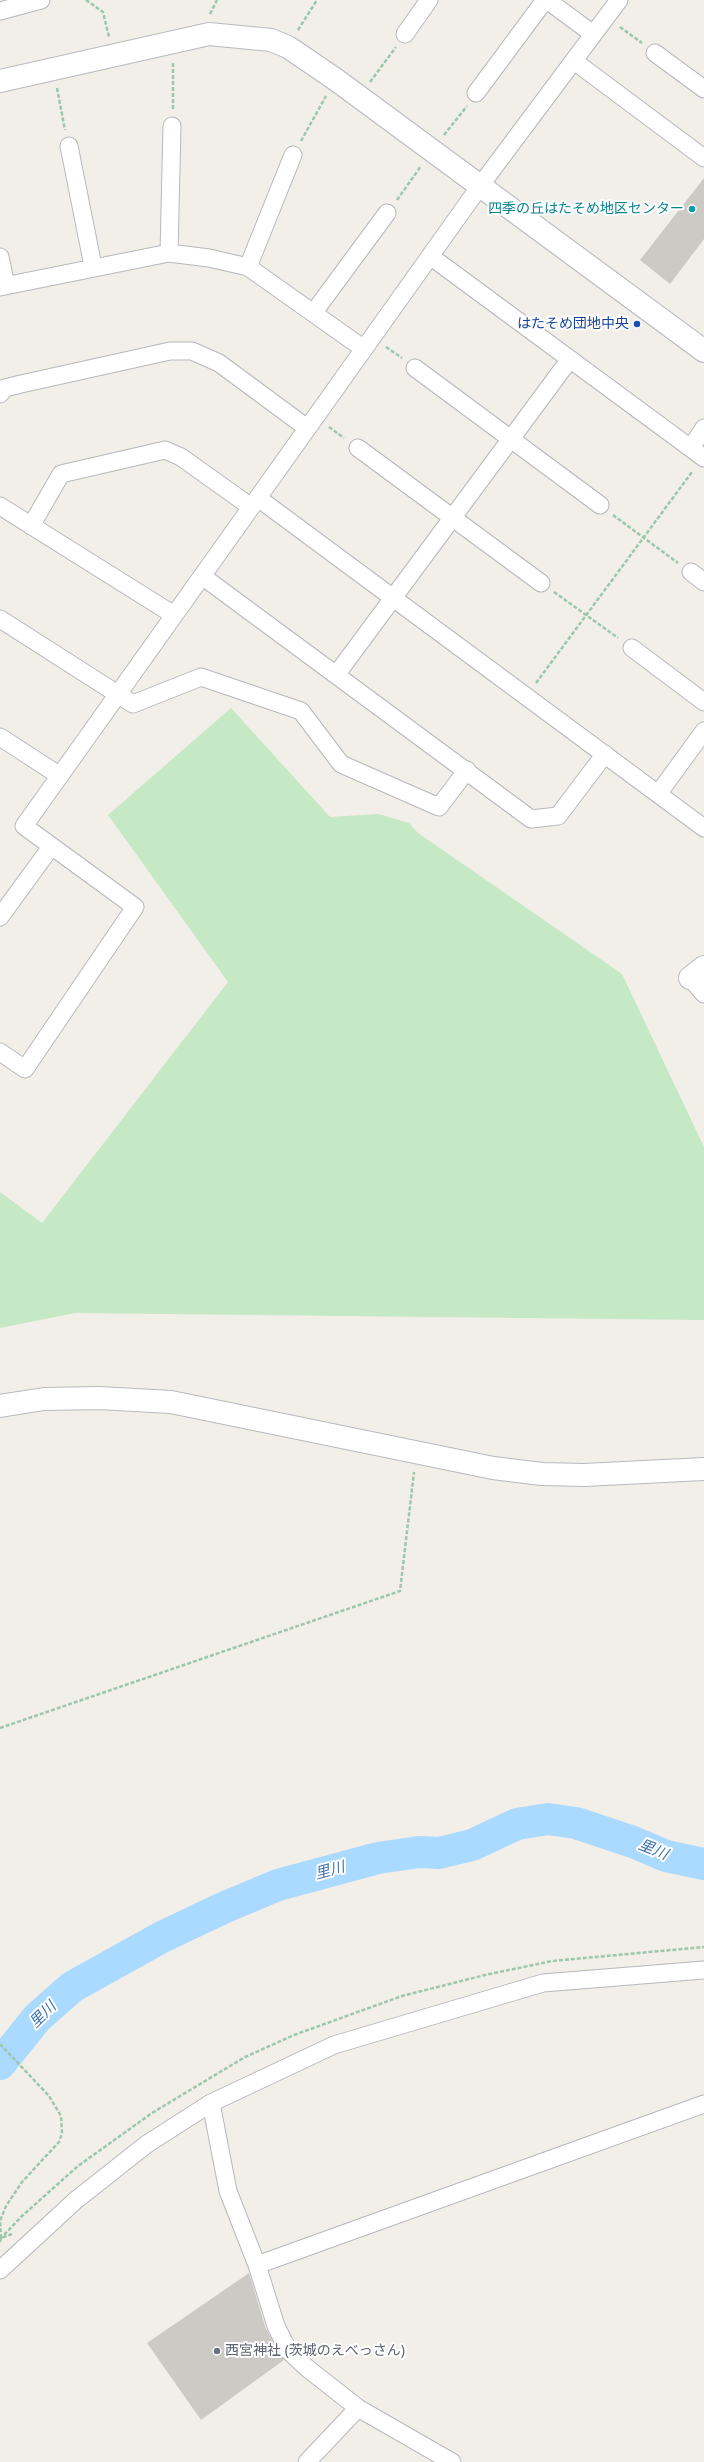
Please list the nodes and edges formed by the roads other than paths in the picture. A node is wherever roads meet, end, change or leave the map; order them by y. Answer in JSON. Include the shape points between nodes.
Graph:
{"nodes":[{"id":1,"x":41,"y":0,"type":"edge"},
{"id":2,"x":429,"y":0,"type":"edge"},
{"id":3,"x":546,"y":0,"type":"edge"},
{"id":4,"x":619,"y":0,"type":"edge"},
{"id":5,"x":0,"y":11,"type":"edge"},
{"id":6,"x":405,"y":34,"type":"road end"},
{"id":7,"x":593,"y":34,"type":"junction"},
{"id":8,"x":655,"y":53,"type":"road end"},
{"id":9,"x":574,"y":61,"type":"junction"},
{"id":10,"x":0,"y":81,"type":"edge"},
{"id":11,"x":704,"y":89,"type":"edge"},
{"id":12,"x":476,"y":93,"type":"road end"},
{"id":13,"x":172,"y":126,"type":"road end"},
{"id":14,"x":68,"y":146,"type":"road end"},
{"id":15,"x":293,"y":156,"type":"road end"},
{"id":16,"x":704,"y":158,"type":"edge"},
{"id":17,"x":480,"y":186,"type":"junction"},
{"id":18,"x":387,"y":213,"type":"road end"},
{"id":19,"x":169,"y":253,"type":"junction"},
{"id":20,"x":430,"y":256,"type":"junction"},
{"id":21,"x":0,"y":257,"type":"edge"},
{"id":22,"x":93,"y":266,"type":"junction"},
{"id":23,"x":248,"y":267,"type":"junction"},
{"id":24,"x":3,"y":286,"type":"edge"},
{"id":25,"x":314,"y":312,"type":"junction"},
{"id":26,"x":368,"y":343,"type":"junction"},
{"id":27,"x":704,"y":351,"type":"edge"},
{"id":28,"x":570,"y":359,"type":"junction"},
{"id":29,"x":415,"y":368,"type":"road end"},
{"id":30,"x":0,"y":394,"type":"edge"},
{"id":31,"x":311,"y":422,"type":"junction"},
{"id":32,"x":704,"y":428,"type":"edge"},
{"id":33,"x":510,"y":439,"type":"junction"},
{"id":34,"x":358,"y":448,"type":"road end"},
{"id":35,"x":699,"y":454,"type":"edge"},
{"id":36,"x":254,"y":502,"type":"junction"},
{"id":37,"x":600,"y":505,"type":"road end"},
{"id":38,"x":0,"y":506,"type":"edge"},
{"id":39,"x":452,"y":518,"type":"junction"},
{"id":40,"x":31,"y":526,"type":"junction"},
{"id":41,"x":202,"y":576,"type":"junction"},
{"id":42,"x":542,"y":583,"type":"road end"},
{"id":43,"x":393,"y":598,"type":"junction"},
{"id":44,"x":174,"y":615,"type":"junction"},
{"id":45,"x":0,"y":619,"type":"edge"},
{"id":46,"x":632,"y":648,"type":"road end"},
{"id":47,"x":336,"y":675,"type":"junction"},
{"id":48,"x":119,"y":693,"type":"junction"},
{"id":49,"x":704,"y":702,"type":"edge"},
{"id":50,"x":704,"y":731,"type":"edge"},
{"id":51,"x":1,"y":741,"type":"edge"},
{"id":52,"x":605,"y":754,"type":"junction"},
{"id":53,"x":467,"y":770,"type":"junction"},
{"id":54,"x":60,"y":776,"type":"junction"},
{"id":55,"x":658,"y":794,"type":"junction"},
{"id":56,"x":704,"y":828,"type":"edge"},
{"id":57,"x":51,"y":847,"type":"junction"},
{"id":58,"x":0,"y":917,"type":"edge"},
{"id":59,"x":0,"y":1052,"type":"edge"},
{"id":60,"x":0,"y":1406,"type":"edge"},
{"id":61,"x":704,"y":1469,"type":"edge"},
{"id":62,"x":704,"y":1970,"type":"edge"},
{"id":63,"x":211,"y":2103,"type":"junction"},
{"id":64,"x":704,"y":2104,"type":"edge"},
{"id":65,"x":257,"y":2265,"type":"junction"},
{"id":66,"x":0,"y":2270,"type":"edge"},
{"id":67,"x":358,"y":2408,"type":"junction"},
{"id":68,"x":307,"y":2462,"type":"edge"},
{"id":69,"x":452,"y":2462,"type":"edge"}],
"edges":[{"from":1,"to":5,"type":"street"},
{"from":2,"to":6,"type":"street"},
{"from":3,"to":7,"type":"street"},
{"from":3,"to":12,"type":"street"},
{"from":4,"to":7,"type":"street"},
{"from":7,"to":9,"type":"street"},
{"from":8,"to":11,"type":"street"},
{"from":9,"to":16,"type":"street"},
{"from":9,"to":17,"type":"street"},
{"from":10,"to":17,"type":"street","via":[[209,34],[271,40],[288,47],[335,79]]},
{"from":13,"to":19,"type":"street"},
{"from":14,"to":22,"type":"street"},
{"from":15,"to":23,"type":"street"},
{"from":17,"to":20,"type":"street"},
{"from":17,"to":27,"type":"street"},
{"from":18,"to":25,"type":"street"},
{"from":19,"to":22,"type":"street"},
{"from":19,"to":23,"type":"street"},
{"from":20,"to":26,"type":"street"},
{"from":20,"to":28,"type":"street"},
{"from":21,"to":24,"type":"street"},
{"from":22,"to":24,"type":"street"},
{"from":23,"to":25,"type":"street"},
{"from":25,"to":26,"type":"street"},
{"from":26,"to":31,"type":"street"},
{"from":28,"to":33,"type":"street"},
{"from":28,"to":35,"type":"street"},
{"from":29,"to":33,"type":"street"},
{"from":30,"to":31,"type":"street","via":[[5,388],[21,384],[170,351],[192,351],[219,363]]},
{"from":31,"to":36,"type":"street"},
{"from":32,"to":35,"type":"street"},
{"from":33,"to":37,"type":"street"},
{"from":33,"to":39,"type":"street"},
{"from":34,"to":39,"type":"street"},
{"from":36,"to":40,"type":"street","via":[[181,457],[165,450],[61,474]]},
{"from":36,"to":41,"type":"street"},
{"from":36,"to":43,"type":"street"},
{"from":38,"to":40,"type":"street"},
{"from":39,"to":42,"type":"street"},
{"from":39,"to":43,"type":"street"},
{"from":40,"to":44,"type":"street"},
{"from":41,"to":44,"type":"street"},
{"from":41,"to":47,"type":"street"},
{"from":43,"to":47,"type":"street"},
{"from":43,"to":52,"type":"street"},
{"from":44,"to":48,"type":"street"},
{"from":45,"to":48,"type":"street"},
{"from":46,"to":49,"type":"street"},
{"from":47,"to":53,"type":"street"},
{"from":48,"to":53,"type":"street","via":[[133,704],[201,677],[301,711],[340,764],[439,807]]},
{"from":48,"to":54,"type":"street"},
{"from":50,"to":55,"type":"street"},
{"from":51,"to":54,"type":"street"},
{"from":52,"to":53,"type":"street","via":[[558,816],[531,819]]},
{"from":52,"to":55,"type":"street"},
{"from":54,"to":57,"type":"street","via":[[24,826]]},
{"from":55,"to":56,"type":"street"},
{"from":57,"to":58,"type":"street"},
{"from":57,"to":59,"type":"street","via":[[135,907],[25,1068]]},
{"from":60,"to":61,"type":"street","via":[[44,1399],[98,1398],[171,1402],[260,1418],[416,1454],[542,1474],[584,1475]]},
{"from":62,"to":63,"type":"street","via":[[543,1983],[334,2045]]},
{"from":63,"to":65,"type":"street","via":[[228,2191]]},
{"from":63,"to":66,"type":"street","via":[[147,2144],[76,2200]]},
{"from":64,"to":65,"type":"street"},
{"from":65,"to":67,"type":"street","via":[[276,2326],[288,2350]]},
{"from":67,"to":68,"type":"street"},
{"from":67,"to":69,"type":"street"}]}
